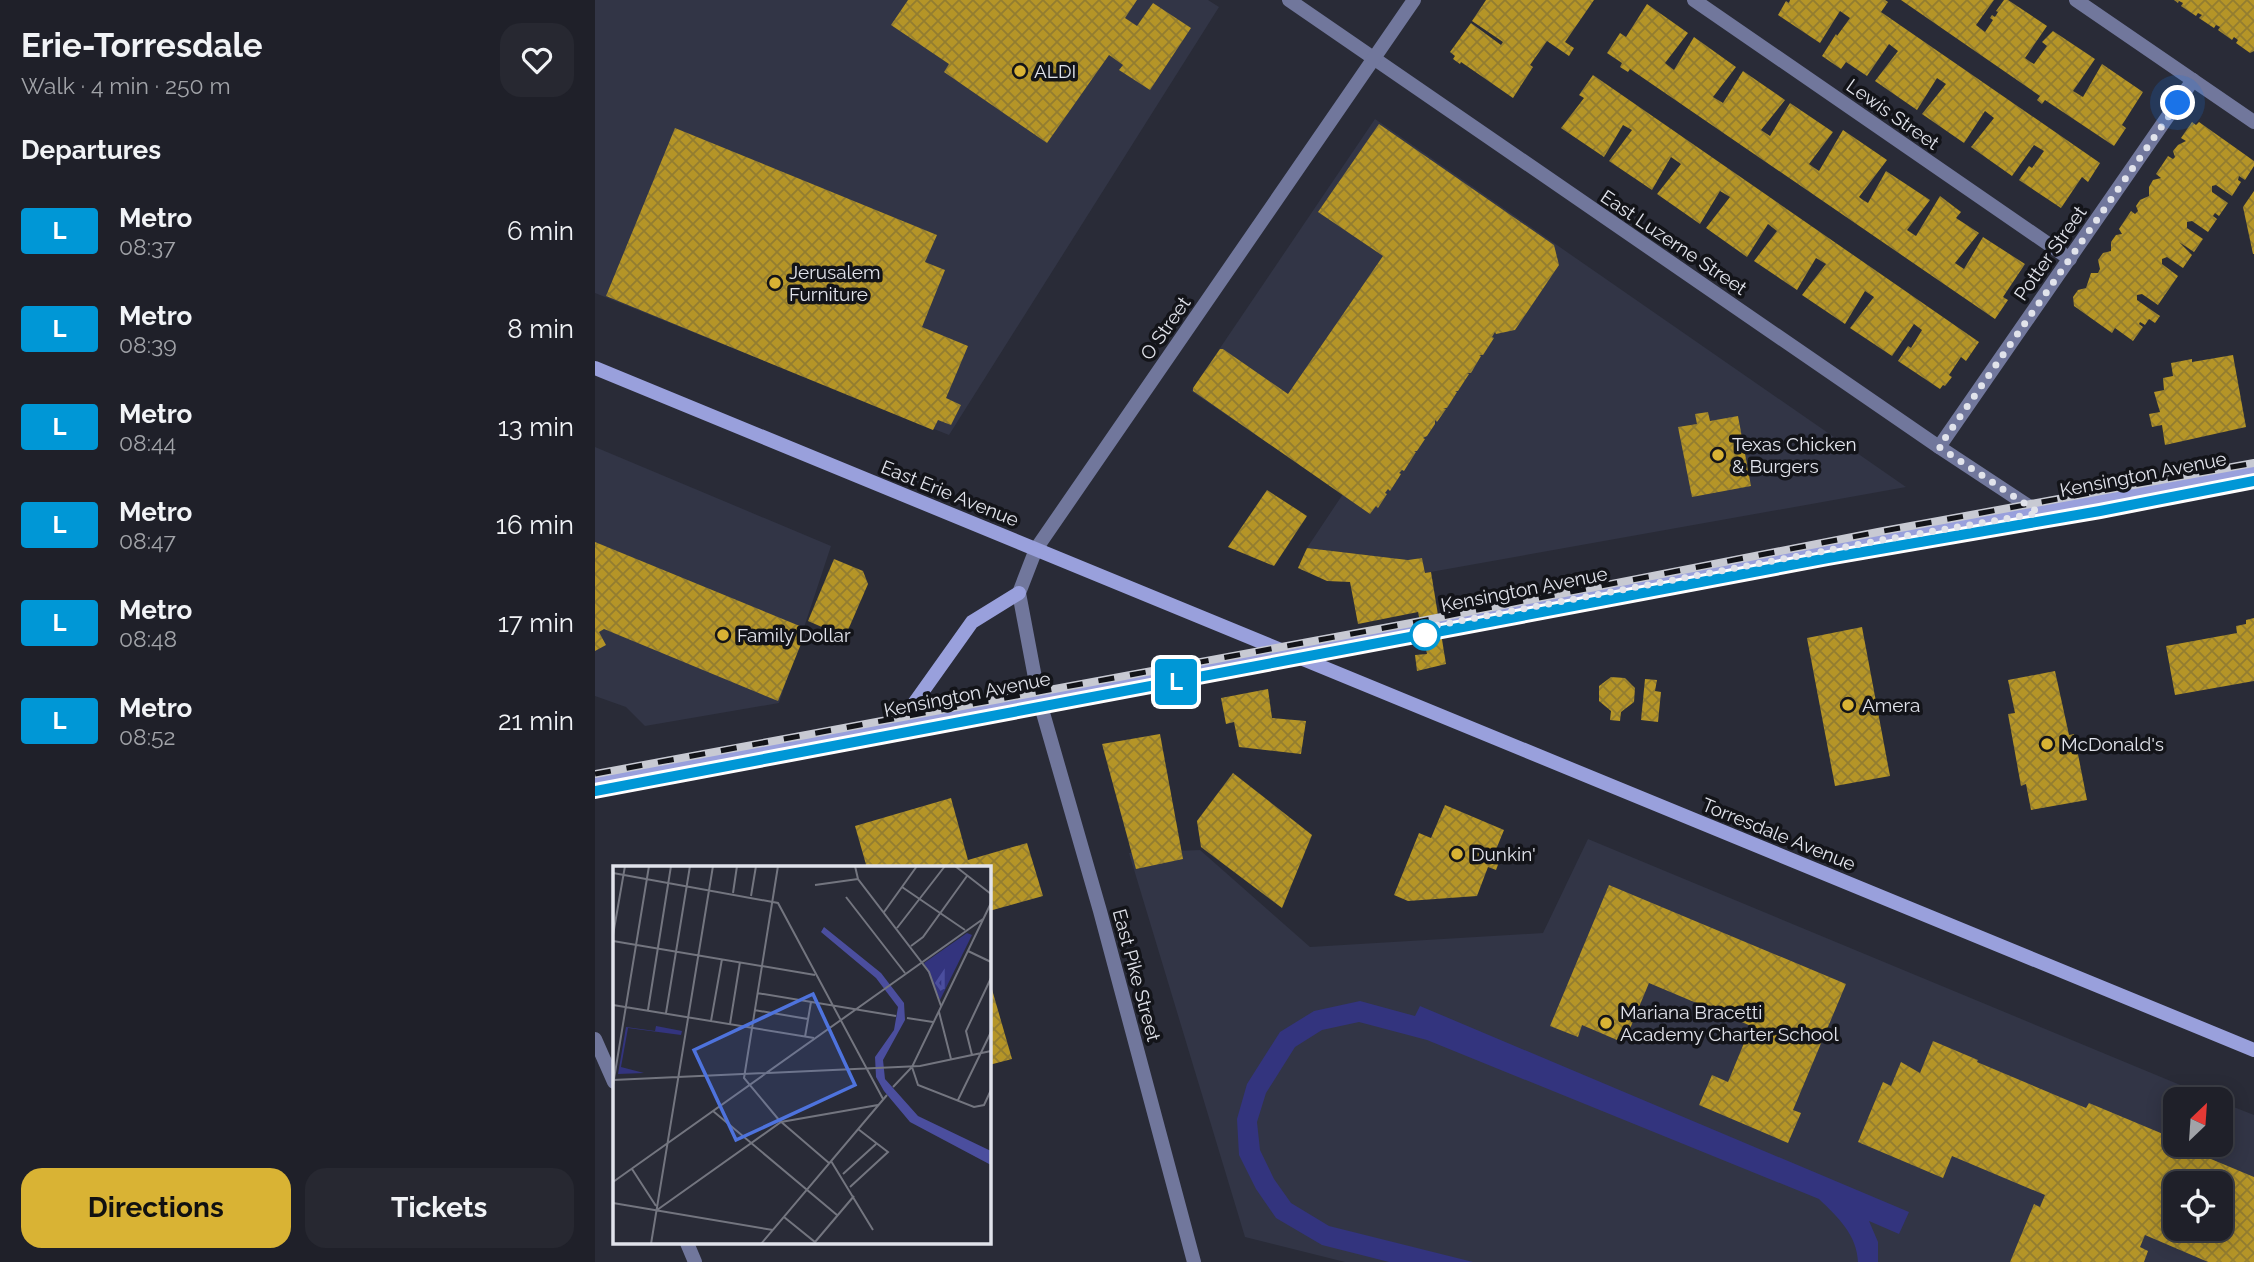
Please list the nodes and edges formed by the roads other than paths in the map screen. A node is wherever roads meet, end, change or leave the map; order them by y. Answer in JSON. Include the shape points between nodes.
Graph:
{"nodes":[{"id":1,"x":1289,"y":0,"type":"edge"},
{"id":2,"x":1414,"y":0,"type":"edge"},
{"id":3,"x":1694,"y":0,"type":"edge"},
{"id":4,"x":2076,"y":0,"type":"edge"},
{"id":5,"x":1374,"y":59,"type":"junction"},
{"id":6,"x":2193,"y":80,"type":"junction"},
{"id":7,"x":2254,"y":122,"type":"edge"},
{"id":8,"x":2070,"y":259,"type":"junction"},
{"id":9,"x":595,"y":368,"type":"edge"},
{"id":10,"x":1939,"y":447,"type":"junction"},
{"id":11,"x":2254,"y":473,"type":"edge"},
{"id":12,"x":2039,"y":513,"type":"junction"},
{"id":13,"x":1036,"y":549,"type":"junction"},
{"id":14,"x":1019,"y":593,"type":"junction"},
{"id":15,"x":1290,"y":653,"type":"junction"},
{"id":16,"x":1039,"y":699,"type":"junction"},
{"id":17,"x":898,"y":726,"type":"junction"},
{"id":18,"x":595,"y":783,"type":"edge"},
{"id":19,"x":595,"y":1039,"type":"edge"},
{"id":20,"x":2254,"y":1049,"type":"edge"},
{"id":21,"x":613,"y":1080,"type":"edge"},
{"id":22,"x":687,"y":1244,"type":"edge"},
{"id":23,"x":695,"y":1262,"type":"edge"},
{"id":24,"x":1194,"y":1262,"type":"edge"}],
"edges":[{"from":1,"to":5,"type":"street","name":"East Luzerne Street"},
{"from":2,"to":5,"type":"street","name":"O Street"},
{"from":3,"to":8,"type":"street","name":"Lewis Street"},
{"from":4,"to":6,"type":"street"},
{"from":5,"to":10,"type":"street","name":"East Luzerne Street"},
{"from":5,"to":13,"type":"street","name":"O Street"},
{"from":6,"to":7,"type":"street"},
{"from":6,"to":8,"type":"street","name":"Potter Street"},
{"from":8,"to":10,"type":"street","name":"Potter Street"},
{"from":9,"to":13,"type":"street","name":"East Erie Avenue"},
{"from":10,"to":12,"type":"street","name":"East Luzerne Street"},
{"from":11,"to":12,"type":"street","name":"Kensington Avenue"},
{"from":12,"to":15,"type":"street","name":"Kensington Avenue"},
{"from":13,"to":14,"type":"street","name":"O Street"},
{"from":13,"to":15,"type":"street","name":"East Erie Avenue"},
{"from":14,"to":16,"type":"street"},
{"from":14,"to":17,"type":"street","via":[[972,622]]},
{"from":15,"to":16,"type":"street","name":"Kensington Avenue"},
{"from":15,"to":20,"type":"street","name":"Torresdale Avenue"},
{"from":16,"to":17,"type":"street","name":"Kensington Avenue"},
{"from":16,"to":24,"type":"street","name":"East Pike Street"},
{"from":17,"to":18,"type":"street","name":"Kensington Avenue"},
{"from":19,"to":21,"type":"street"},
{"from":22,"to":23,"type":"street"}]}
